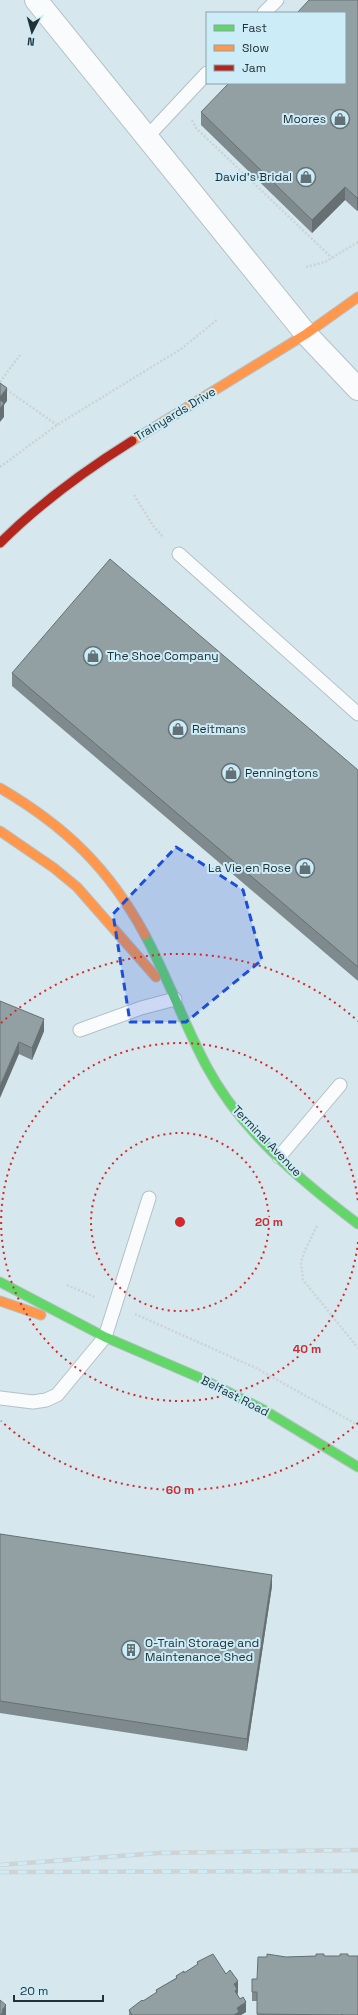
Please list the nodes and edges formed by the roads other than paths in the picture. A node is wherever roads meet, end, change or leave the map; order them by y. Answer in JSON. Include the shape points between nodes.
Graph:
{"nodes":[{"id":1,"x":36,"y":0,"type":"edge"},
{"id":2,"x":276,"y":0,"type":"edge"},
{"id":3,"x":265,"y":12,"type":"edge"},
{"id":4,"x":206,"y":74,"type":"edge"},
{"id":5,"x":147,"y":137,"type":"junction"},
{"id":6,"x":358,"y":297,"type":"edge"},
{"id":7,"x":306,"y":334,"type":"junction"},
{"id":8,"x":358,"y":389,"type":"edge"},
{"id":9,"x":0,"y":543,"type":"edge"},
{"id":10,"x":179,"y":554,"type":"road end"},
{"id":11,"x":358,"y":714,"type":"edge"},
{"id":12,"x":0,"y":788,"type":"edge"},
{"id":13,"x":0,"y":831,"type":"edge"},
{"id":14,"x":175,"y":999,"type":"junction"},
{"id":15,"x":80,"y":1030,"type":"dead end"},
{"id":16,"x":340,"y":1085,"type":"dead end"},
{"id":17,"x":279,"y":1157,"type":"junction"},
{"id":18,"x":149,"y":1198,"type":"dead end"},
{"id":19,"x":358,"y":1224,"type":"edge"},
{"id":20,"x":0,"y":1282,"type":"edge"},
{"id":21,"x":0,"y":1301,"type":"edge"},
{"id":22,"x":105,"y":1337,"type":"junction"},
{"id":23,"x":0,"y":1398,"type":"edge"},
{"id":24,"x":358,"y":1467,"type":"edge"}],
"edges":[{"from":1,"to":5,"type":"street"},
{"from":2,"to":3,"type":"lane"},
{"from":4,"to":5,"type":"lane"},
{"from":5,"to":7,"type":"street"},
{"from":6,"to":7,"type":"street","name":"Trainyards Drive"},
{"from":7,"to":8,"type":"street"},
{"from":7,"to":9,"type":"street","name":"Trainyards Drive","via":[[90,466],[24,519]]},
{"from":10,"to":11,"type":"lane"},
{"from":12,"to":14,"type":"street","name":"Terminal Avenue","via":[[56,825],[81,847],[106,877],[143,934]]},
{"from":13,"to":14,"type":"street","name":"Terminal Avenue","via":[[77,887]]},
{"from":14,"to":15,"type":"lane","via":[[140,1008]]},
{"from":14,"to":17,"type":"street","name":"Terminal Avenue","via":[[208,1070],[227,1100]]},
{"from":16,"to":17,"type":"lane"},
{"from":17,"to":19,"type":"street","name":"Terminal Avenue"},
{"from":18,"to":22,"type":"lane"},
{"from":20,"to":22,"type":"street","name":"Belfast Road"},
{"from":21,"to":22,"type":"street","name":"Belfast Road"},
{"from":22,"to":23,"type":"lane","via":[[57,1395],[33,1402]]},
{"from":22,"to":24,"type":"street","name":"Belfast Road","via":[[198,1377],[264,1410]]}]}
